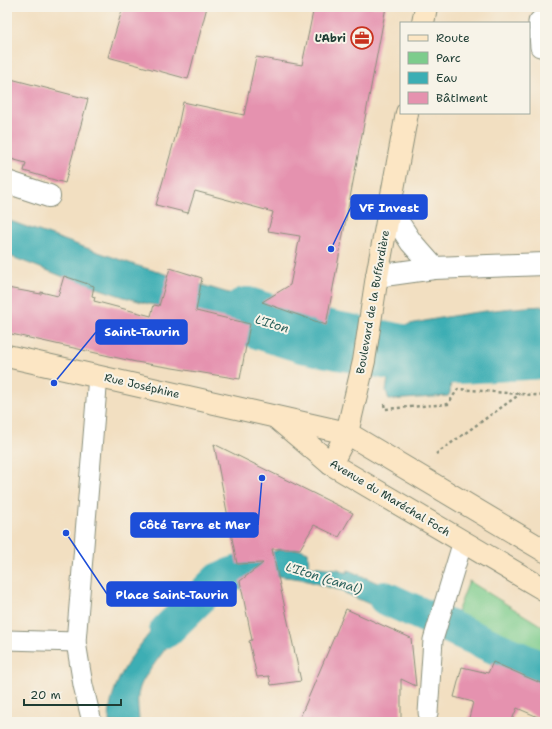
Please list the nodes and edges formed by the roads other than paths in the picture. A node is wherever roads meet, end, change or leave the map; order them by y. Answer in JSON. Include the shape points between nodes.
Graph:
{"nodes":[{"id":1,"x":426,"y":7,"type":"edge"},
{"id":2,"x":545,"y":15,"type":"edge"},
{"id":3,"x":424,"y":22,"type":"edge"},
{"id":4,"x":545,"y":48,"type":"edge"},
{"id":5,"x":407,"y":114,"type":"edge"},
{"id":6,"x":7,"y":182,"type":"edge"},
{"id":7,"x":49,"y":196,"type":"dead end"},
{"id":8,"x":390,"y":210,"type":"junction"},
{"id":9,"x":545,"y":264,"type":"edge"},
{"id":10,"x":434,"y":268,"type":"junction"},
{"id":11,"x":377,"y":276,"type":"junction"},
{"id":12,"x":7,"y":356,"type":"edge"},
{"id":13,"x":98,"y":376,"type":"junction"},
{"id":14,"x":276,"y":417,"type":"junction"},
{"id":15,"x":348,"y":434,"type":"junction"},
{"id":16,"x":331,"y":464,"type":"junction"},
{"id":17,"x":463,"y":541,"type":"junction"},
{"id":18,"x":545,"y":551,"type":"edge"},
{"id":19,"x":545,"y":590,"type":"edge"},
{"id":20,"x":7,"y":640,"type":"edge"},
{"id":21,"x":76,"y":642,"type":"junction"},
{"id":22,"x":428,"y":713,"type":"dead end"},
{"id":23,"x":92,"y":722,"type":"edge"}],
"edges":[{"from":1,"to":3,"type":"main road"},
{"from":2,"to":4,"type":"lane","via":[[538,22],[540,47]]},
{"from":5,"to":8,"type":"main road","name":"Boulevard de la Buffardière"},
{"from":6,"to":7,"type":"street"},
{"from":8,"to":10,"type":"street","via":[[411,242]]},
{"from":8,"to":11,"type":"main road","name":"Boulevard de la Buffardière"},
{"from":9,"to":10,"type":"street"},
{"from":10,"to":11,"type":"street"},
{"from":11,"to":15,"type":"main road","name":"Boulevard de la Buffardière","via":[[364,361]]},
{"from":12,"to":13,"type":"main road","name":"Rue Joséphine"},
{"from":13,"to":14,"type":"main road","name":"Rue Joséphine"},
{"from":13,"to":21,"type":"lane"},
{"from":14,"to":15,"type":"main road"},
{"from":14,"to":16,"type":"main road","name":"Avenue du Maréchal Foch"},
{"from":15,"to":16,"type":"main road","name":"Boulevard de la Buffardière"},
{"from":15,"to":18,"type":"main road"},
{"from":16,"to":17,"type":"main road","name":"Avenue du Maréchal Foch"},
{"from":17,"to":19,"type":"main road","name":"Avenue du Maréchal Foch"},
{"from":17,"to":22,"type":"lane","via":[[433,640]]},
{"from":20,"to":21,"type":"lane"},
{"from":21,"to":23,"type":"lane","via":[[82,685]]}]}
